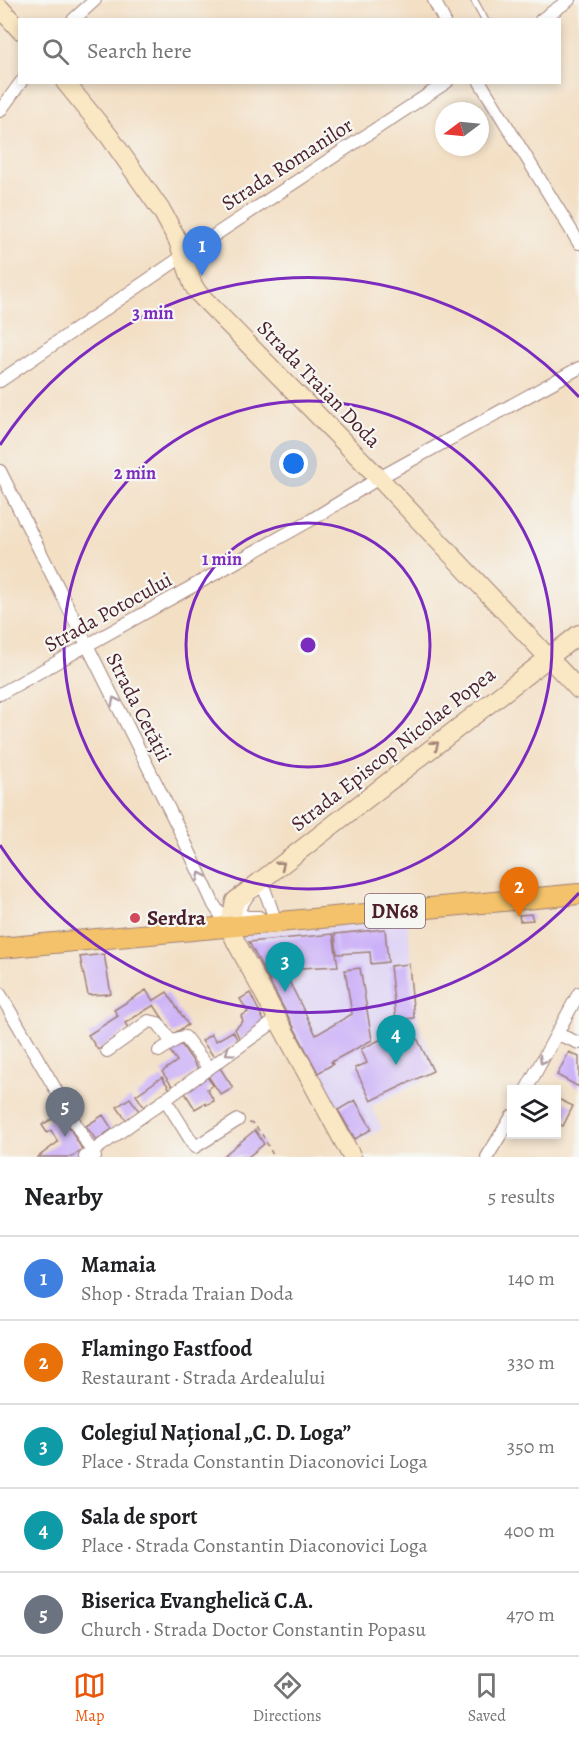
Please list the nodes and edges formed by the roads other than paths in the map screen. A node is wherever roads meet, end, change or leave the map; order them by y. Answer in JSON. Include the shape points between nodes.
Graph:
{"nodes":[{"id":1,"x":95,"y":0,"type":"edge"},
{"id":2,"x":434,"y":0,"type":"edge"},
{"id":3,"x":474,"y":0,"type":"edge"},
{"id":4,"x":569,"y":0,"type":"edge"},
{"id":5,"x":0,"y":8,"type":"edge"},
{"id":6,"x":75,"y":18,"type":"edge"},
{"id":7,"x":443,"y":18,"type":"edge"},
{"id":8,"x":484,"y":18,"type":"edge"},
{"id":9,"x":544,"y":18,"type":"edge"},
{"id":10,"x":18,"y":28,"type":"edge"},
{"id":11,"x":20,"y":84,"type":"edge"},
{"id":12,"x":67,"y":84,"type":"edge"},
{"id":13,"x":444,"y":84,"type":"edge"},
{"id":14,"x":481,"y":84,"type":"edge"},
{"id":15,"x":0,"y":111,"type":"edge"},
{"id":16,"x":579,"y":243,"type":"edge"},
{"id":17,"x":183,"y":256,"type":"junction"},
{"id":18,"x":579,"y":368,"type":"edge"},
{"id":19,"x":0,"y":381,"type":"edge"},
{"id":20,"x":0,"y":471,"type":"edge"},
{"id":21,"x":379,"y":478,"type":"junction"},
{"id":22,"x":579,"y":634,"type":"edge"},
{"id":23,"x":87,"y":646,"type":"junction"},
{"id":24,"x":548,"y":657,"type":"junction"},
{"id":25,"x":579,"y":690,"type":"edge"},
{"id":26,"x":0,"y":694,"type":"edge"},
{"id":27,"x":262,"y":883,"type":"junction"},
{"id":28,"x":579,"y":894,"type":"edge"},
{"id":29,"x":275,"y":919,"type":"junction"},
{"id":30,"x":229,"y":927,"type":"junction"},
{"id":31,"x":0,"y":948,"type":"edge"},
{"id":32,"x":579,"y":993,"type":"edge"},
{"id":33,"x":0,"y":994,"type":"edge"},
{"id":34,"x":278,"y":1019,"type":"junction"},
{"id":35,"x":558,"y":1034,"type":"junction"},
{"id":36,"x":172,"y":1043,"type":"junction"},
{"id":37,"x":579,"y":1044,"type":"edge"},
{"id":38,"x":107,"y":1050,"type":"dead end"},
{"id":39,"x":159,"y":1051,"type":"dead end"},
{"id":40,"x":208,"y":1067,"type":"junction"},
{"id":41,"x":528,"y":1085,"type":"edge"},
{"id":42,"x":165,"y":1099,"type":"junction"},
{"id":43,"x":238,"y":1120,"type":"road end"},
{"id":44,"x":507,"y":1124,"type":"edge"},
{"id":45,"x":91,"y":1155,"type":"edge"},
{"id":46,"x":352,"y":1157,"type":"edge"},
{"id":47,"x":487,"y":1157,"type":"edge"}],
"edges":[{"from":1,"to":6,"type":"street"},
{"from":2,"to":7,"type":"street"},
{"from":3,"to":8,"type":"lane"},
{"from":4,"to":9,"type":"street"},
{"from":5,"to":10,"type":"street"},
{"from":11,"to":15,"type":"street"},
{"from":12,"to":17,"type":"street","name":"Strada Traian Doda","via":[[110,136],[163,213]]},
{"from":13,"to":17,"type":"street","name":"Strada Romanilor"},
{"from":14,"to":16,"type":"street"},
{"from":17,"to":19,"type":"street","name":"Strada Romanilor"},
{"from":17,"to":21,"type":"street","name":"Strada Traian Doda","via":[[198,293]]},
{"from":18,"to":21,"type":"street","name":"Strada Potocului"},
{"from":20,"to":23,"type":"street","name":"Strada Cetății"},
{"from":21,"to":23,"type":"street","name":"Strada Potocului"},
{"from":21,"to":24,"type":"street","name":"Strada Traian Doda"},
{"from":22,"to":24,"type":"street","name":"Strada Episcop Nicolae Popea"},
{"from":23,"to":26,"type":"street","name":"Strada Potocului"},
{"from":30,"to":23,"type":"street","name":"Strada Cetății","one_way":true,"via":[[214,905]]},
{"from":24,"to":25,"type":"street","name":"Strada Traian Doda"},
{"from":27,"to":24,"type":"street","name":"Strada Episcop Nicolae Popea","one_way":true},
{"from":27,"to":29,"type":"street"},
{"from":27,"to":29,"type":"street","via":[[242,903],[240,914]]},
{"from":27,"to":30,"type":"street","name":"Strada Episcop Nicolae Popea","via":[[235,901]]},
{"from":28,"to":29,"type":"main road","number":"DN68"},
{"from":29,"to":30,"type":"main road","number":"DN68"},
{"from":30,"to":31,"type":"main road","number":"DN68"},
{"from":30,"to":34,"type":"street"},
{"from":32,"to":35,"type":"street"},
{"from":33,"to":45,"type":"street"},
{"from":34,"to":40,"type":"street","one_way":true},
{"from":34,"to":46,"type":"street"},
{"from":35,"to":37,"type":"street"},
{"from":35,"to":41,"type":"street","one_way":true},
{"from":36,"to":38,"type":"street","via":[[153,1020]]},
{"from":36,"to":39,"type":"street"},
{"from":36,"to":40,"type":"street","via":[[185,1037]]},
{"from":40,"to":42,"type":"street"},
{"from":42,"to":43,"type":"street","via":[[195,1147]]},
{"from":42,"to":45,"type":"street"},
{"from":44,"to":47,"type":"street"}]}
